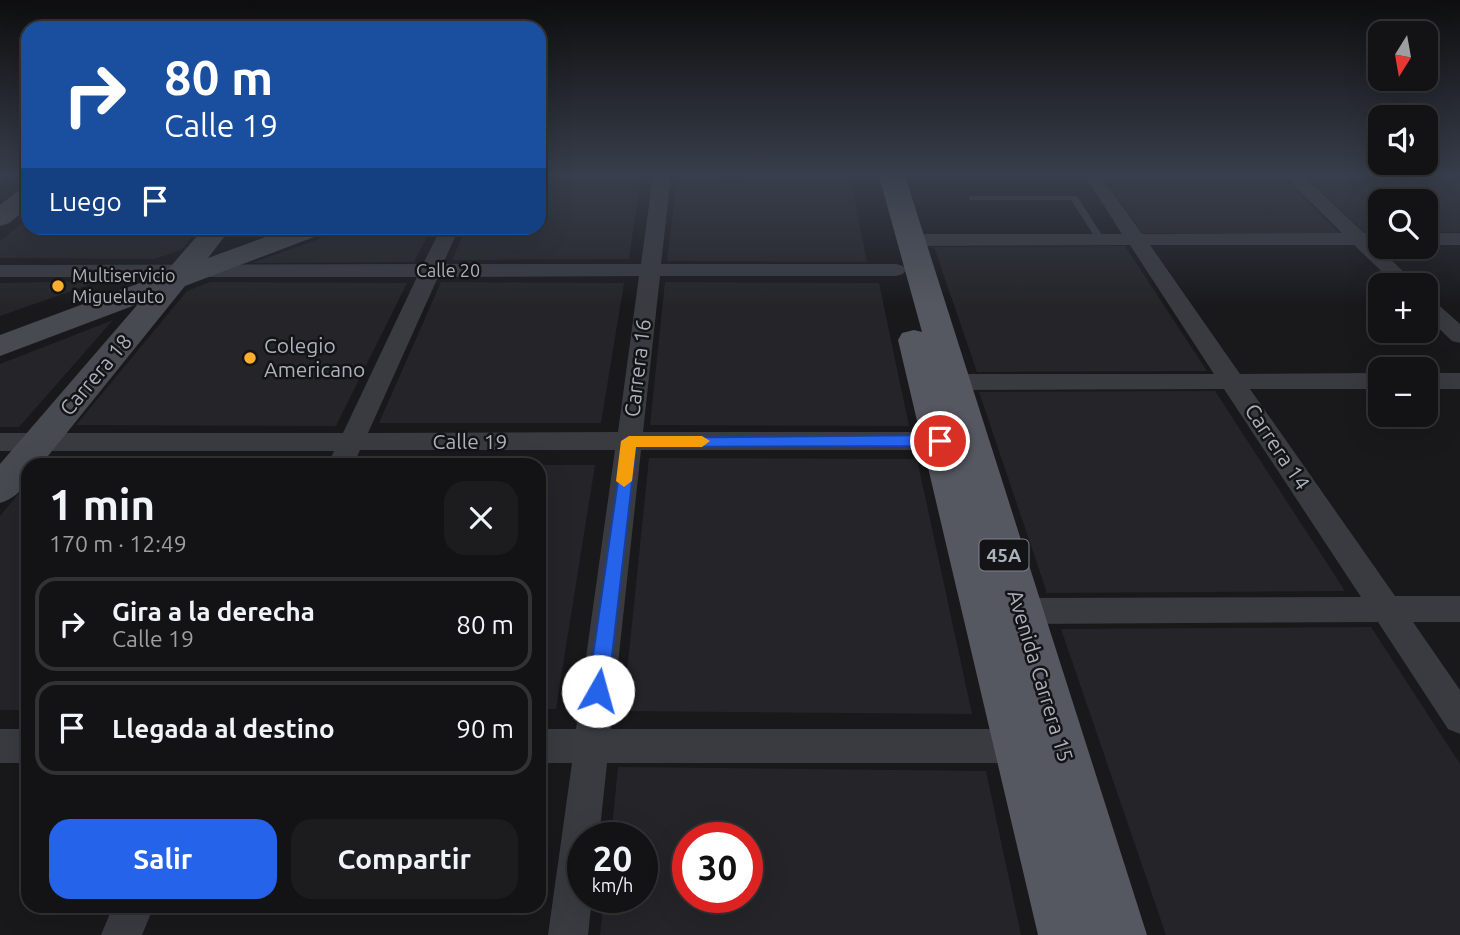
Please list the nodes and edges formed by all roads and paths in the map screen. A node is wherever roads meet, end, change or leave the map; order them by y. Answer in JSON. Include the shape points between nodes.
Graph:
{"nodes":[{"id":1,"x":656,"y":220,"type":"edge"},
{"id":2,"x":890,"y":220,"type":"edge"},
{"id":3,"x":899,"y":220,"type":"edge"},
{"id":4,"x":1088,"y":220,"type":"edge"},
{"id":5,"x":1123,"y":220,"type":"edge"},
{"id":6,"x":1339,"y":220,"type":"edge"},
{"id":7,"x":212,"y":235,"type":"edge"},
{"id":8,"x":265,"y":235,"type":"edge"},
{"id":9,"x":292,"y":235,"type":"edge"},
{"id":10,"x":447,"y":235,"type":"edge"},
{"id":11,"x":1359,"y":239,"type":"junction"},
{"id":12,"x":1368,"y":239,"type":"edge"},
{"id":13,"x":1438,"y":239,"type":"edge"},
{"id":14,"x":1460,"y":239,"type":"edge"},
{"id":15,"x":1101,"y":240,"type":"junction"},
{"id":16,"x":1137,"y":240,"type":"junction"},
{"id":17,"x":904,"y":255,"type":"junction"},
{"id":18,"x":0,"y":271,"type":"edge"},
{"id":19,"x":182,"y":271,"type":"junction"},
{"id":20,"x":430,"y":271,"type":"junction"},
{"id":21,"x":650,"y":271,"type":"junction"},
{"id":22,"x":1394,"y":273,"type":"edge"},
{"id":23,"x":1438,"y":315,"type":"edge"},
{"id":24,"x":0,"y":332,"type":"edge"},
{"id":25,"x":1460,"y":336,"type":"edge"},
{"id":26,"x":0,"y":346,"type":"edge"},
{"id":27,"x":1368,"y":381,"type":"edge"},
{"id":28,"x":1438,"y":381,"type":"edge"},
{"id":29,"x":1460,"y":381,"type":"edge"},
{"id":30,"x":953,"y":382,"type":"junction"},
{"id":31,"x":1233,"y":382,"type":"junction"},
{"id":32,"x":629,"y":441,"type":"junction"},
{"id":33,"x":940,"y":441,"type":"junction"},
{"id":34,"x":0,"y":442,"type":"edge"},
{"id":35,"x":39,"y":442,"type":"junction"},
{"id":36,"x":351,"y":442,"type":"junction"},
{"id":37,"x":26,"y":458,"type":"edge"},
{"id":38,"x":344,"y":458,"type":"edge"},
{"id":39,"x":21,"y":464,"type":"edge"},
{"id":40,"x":0,"y":489,"type":"edge"},
{"id":41,"x":1388,"y":610,"type":"junction"},
{"id":42,"x":1460,"y":610,"type":"edge"},
{"id":43,"x":1021,"y":611,"type":"junction"},
{"id":44,"x":1460,"y":718,"type":"edge"},
{"id":45,"x":0,"y":746,"type":"edge"},
{"id":46,"x":21,"y":746,"type":"edge"},
{"id":47,"x":546,"y":746,"type":"edge"},
{"id":48,"x":591,"y":746,"type":"junction"},
{"id":49,"x":1019,"y":746,"type":"junction"},
{"id":50,"x":131,"y":913,"type":"edge"},
{"id":51,"x":121,"y":935,"type":"edge"},
{"id":52,"x":568,"y":935,"type":"edge"},
{"id":53,"x":1068,"y":935,"type":"edge"},
{"id":54,"x":1117,"y":935,"type":"edge"}],
"edges":[{"from":1,"to":21,"type":"street","name":"Carrera 16"},
{"from":2,"to":17,"type":"main road","name":"Avenida Carrera 15","number":"45A"},
{"from":3,"to":17,"type":"main road","name":"Avenida Carrera 15","number":"45A"},
{"from":4,"to":15,"type":"lane"},
{"from":5,"to":16,"type":"street","name":"Carrera 14"},
{"from":6,"to":11,"type":"street"},
{"from":7,"to":19,"type":"main road","name":"Carrera 18"},
{"from":8,"to":19,"type":"main road"},
{"from":9,"to":19,"type":"main road"},
{"from":10,"to":20,"type":"street"},
{"from":11,"to":12,"type":"street","name":"Calle 20"},
{"from":11,"to":16,"type":"street","name":"Calle 20"},
{"from":11,"to":22,"type":"street"},
{"from":13,"to":14,"type":"street"},
{"from":15,"to":16,"type":"street","name":"Calle 20"},
{"from":15,"to":17,"type":"street","name":"Calle 20"},
{"from":16,"to":31,"type":"street","name":"Carrera 14"},
{"from":17,"to":21,"type":"street","name":"Calle 20"},
{"from":17,"to":30,"type":"main road","name":"Avenida Carrera 15","number":"45A"},
{"from":17,"to":33,"type":"main road","name":"Avenida Carrera 15","number":"45A"},
{"from":18,"to":19,"type":"street","name":"Calle 20"},
{"from":19,"to":20,"type":"street","name":"Calle 20"},
{"from":19,"to":24,"type":"main road"},
{"from":19,"to":26,"type":"main road"},
{"from":19,"to":35,"type":"main road","name":"Carrera 18"},
{"from":20,"to":21,"type":"street","name":"Calle 20"},
{"from":20,"to":36,"type":"street"},
{"from":21,"to":32,"type":"street","name":"Carrera 16"},
{"from":23,"to":25,"type":"street"},
{"from":27,"to":31,"type":"street"},
{"from":28,"to":29,"type":"street"},
{"from":30,"to":31,"type":"street"},
{"from":30,"to":43,"type":"main road","name":"Avenida Carrera 15","number":"45A"},
{"from":31,"to":41,"type":"street","name":"Carrera 14"},
{"from":32,"to":33,"type":"street","name":"Calle 19"},
{"from":32,"to":36,"type":"street","name":"Calle 19"},
{"from":32,"to":48,"type":"street","name":"Carrera 16"},
{"from":33,"to":49,"type":"main road","name":"Avenida Carrera 15","number":"45A"},
{"from":34,"to":35,"type":"street","name":"Calle 19"},
{"from":35,"to":36,"type":"street","name":"Calle 19"},
{"from":35,"to":37,"type":"main road","name":"Carrera 18"},
{"from":36,"to":38,"type":"street"},
{"from":39,"to":40,"type":"main road","name":"Carrera 18"},
{"from":41,"to":42,"type":"street"},
{"from":41,"to":43,"type":"street"},
{"from":41,"to":44,"type":"street","name":"Carrera 14"},
{"from":43,"to":54,"type":"main road","name":"Avenida Carrera 15","number":"45A"},
{"from":45,"to":46,"type":"street"},
{"from":47,"to":48,"type":"street"},
{"from":48,"to":49,"type":"street"},
{"from":48,"to":52,"type":"street","name":"Carrera 16"},
{"from":49,"to":53,"type":"main road","name":"Avenida Carrera 15","number":"45A"},
{"from":50,"to":51,"type":"street"}]}
